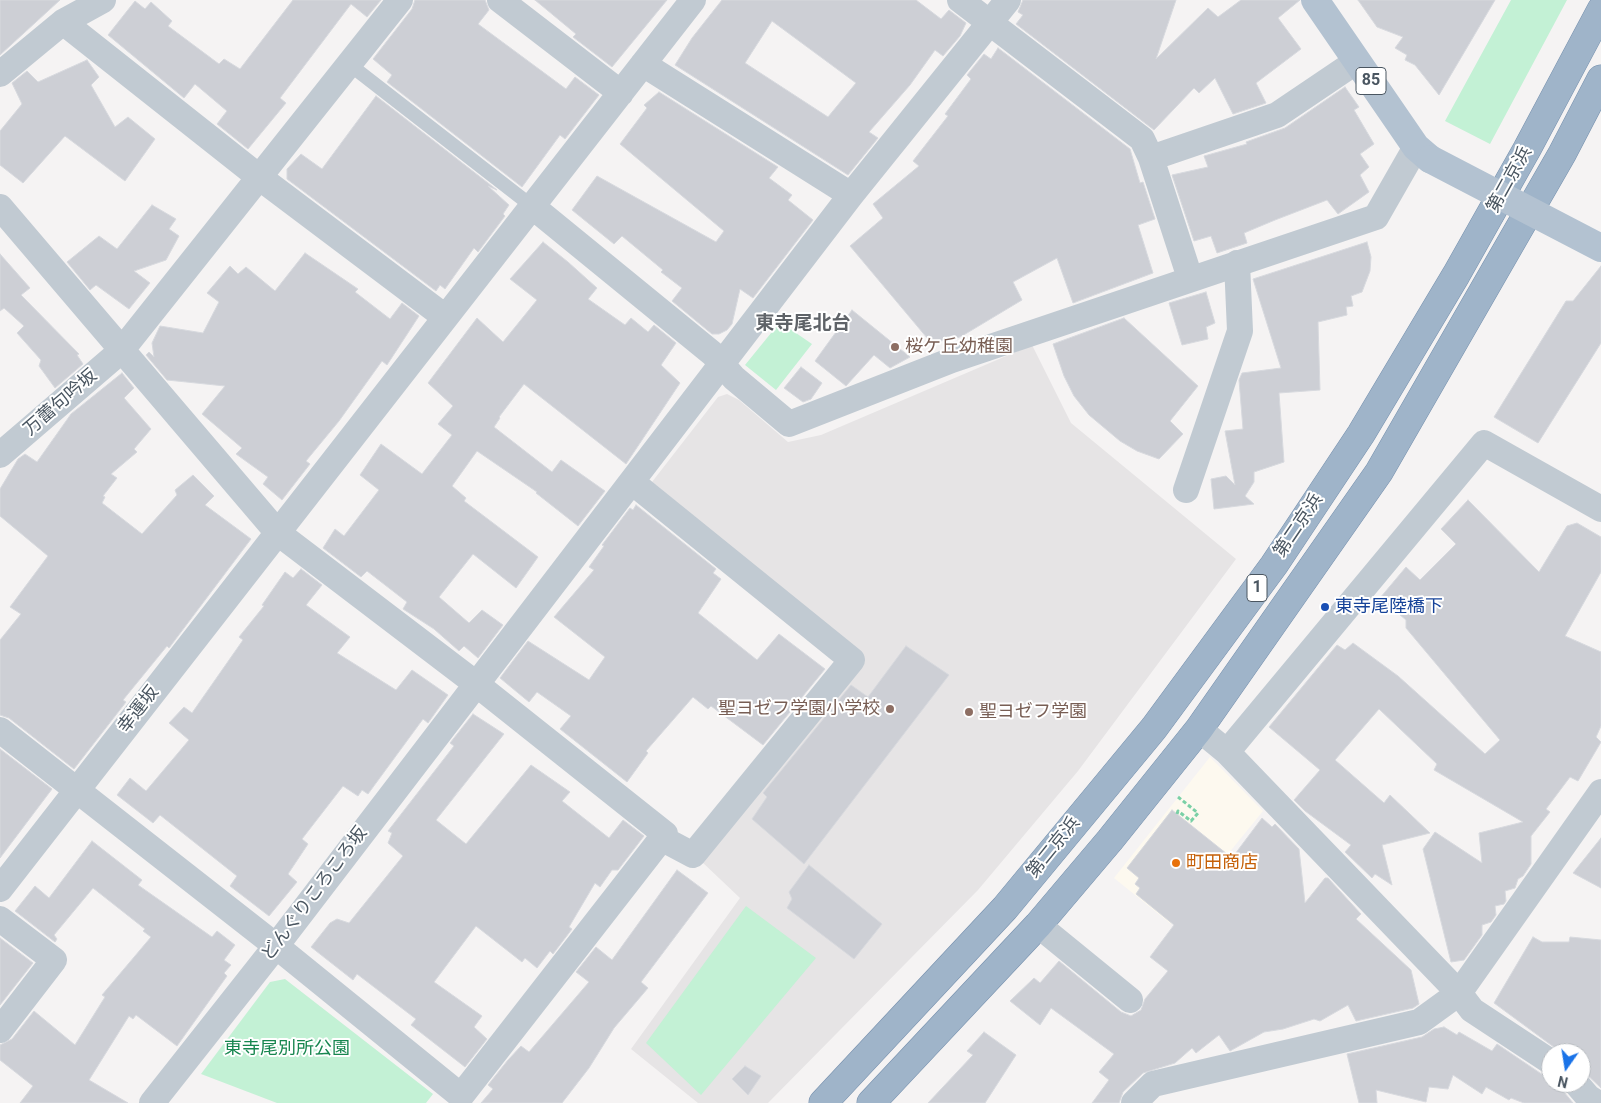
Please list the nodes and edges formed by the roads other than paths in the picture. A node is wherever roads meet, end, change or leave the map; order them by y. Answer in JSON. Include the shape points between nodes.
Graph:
{"nodes":[{"id":1,"x":103,"y":0,"type":"edge"},
{"id":2,"x":400,"y":0,"type":"edge"},
{"id":3,"x":500,"y":0,"type":"edge"},
{"id":4,"x":693,"y":0,"type":"edge"},
{"id":5,"x":960,"y":0,"type":"edge"},
{"id":6,"x":1008,"y":0,"type":"edge"},
{"id":7,"x":1314,"y":0,"type":"edge"},
{"id":8,"x":1601,"y":10,"type":"edge"},
{"id":9,"x":63,"y":22,"type":"junction"},
{"id":10,"x":990,"y":23,"type":"junction"},
{"id":11,"x":1357,"y":61,"type":"junction"},
{"id":12,"x":349,"y":64,"type":"junction"},
{"id":13,"x":643,"y":64,"type":"junction"},
{"id":14,"x":0,"y":74,"type":"edge"},
{"id":15,"x":1601,"y":79,"type":"edge"},
{"id":16,"x":621,"y":93,"type":"junction"},
{"id":17,"x":1423,"y":153,"type":"junction"},
{"id":18,"x":1151,"y":158,"type":"junction"},
{"id":19,"x":259,"y":177,"type":"junction"},
{"id":20,"x":851,"y":195,"type":"junction"},
{"id":21,"x":0,"y":207,"type":"edge"},
{"id":22,"x":533,"y":207,"type":"junction"},
{"id":23,"x":1601,"y":248,"type":"edge"},
{"id":24,"x":1237,"y":263,"type":"junction"},
{"id":25,"x":1190,"y":278,"type":"junction"},
{"id":26,"x":445,"y":317,"type":"junction"},
{"id":27,"x":121,"y":351,"type":"junction"},
{"id":28,"x":722,"y":365,"type":"junction"},
{"id":29,"x":0,"y":454,"type":"edge"},
{"id":30,"x":632,"y":482,"type":"junction"},
{"id":31,"x":1186,"y":490,"type":"dead end"},
{"id":32,"x":1601,"y":509,"type":"edge"},
{"id":33,"x":278,"y":533,"type":"junction"},
{"id":34,"x":475,"y":683,"type":"junction"},
{"id":35,"x":1199,"y":729,"type":"junction"},
{"id":36,"x":0,"y":730,"type":"edge"},
{"id":37,"x":1227,"y":752,"type":"junction"},
{"id":38,"x":76,"y":790,"type":"junction"},
{"id":39,"x":1600,"y":796,"type":"edge"},
{"id":40,"x":661,"y":838,"type":"junction"},
{"id":41,"x":0,"y":889,"type":"edge"},
{"id":42,"x":0,"y":919,"type":"edge"},
{"id":43,"x":1038,"y":925,"type":"junction"},
{"id":44,"x":276,"y":946,"type":"junction"},
{"id":45,"x":1460,"y":994,"type":"junction"},
{"id":46,"x":1130,"y":1000,"type":"dead end"},
{"id":47,"x":0,"y":1030,"type":"edge"},
{"id":48,"x":1541,"y":1055,"type":"edge"},
{"id":49,"x":1585,"y":1093,"type":"edge"},
{"id":50,"x":152,"y":1103,"type":"edge"},
{"id":51,"x":823,"y":1103,"type":"edge"},
{"id":52,"x":870,"y":1103,"type":"edge"},
{"id":53,"x":1134,"y":1103,"type":"edge"},
{"id":54,"x":1597,"y":1103,"type":"edge"}],
"edges":[{"from":1,"to":9,"type":"street"},
{"from":2,"to":12,"type":"street","name":"万蕾句吟坂"},
{"from":3,"to":16,"type":"street"},
{"from":4,"to":13,"type":"street","name":"幸運坂"},
{"from":5,"to":10,"type":"street"},
{"from":6,"to":10,"type":"street","name":"どんぐりころころ坂"},
{"from":7,"to":11,"type":"main road","number":"85"},
{"from":8,"to":51,"type":"highway","name":"第二京浜","number":"1","via":[[1528,149],[1456,275],[1360,434],[1274,565],[1154,728],[1005,908]]},
{"from":9,"to":14,"type":"street"},
{"from":9,"to":19,"type":"street"},
{"from":10,"to":18,"type":"street","via":[[1142,140]]},
{"from":10,"to":20,"type":"street","name":"どんぐりころころ坂"},
{"from":11,"to":17,"type":"main road","number":"85"},
{"from":11,"to":18,"type":"street","via":[[1277,115]]},
{"from":12,"to":19,"type":"street","name":"万蕾句吟坂"},
{"from":12,"to":22,"type":"lane"},
{"from":13,"to":16,"type":"street","name":"幸運坂"},
{"from":13,"to":20,"type":"street"},
{"from":15,"to":35,"type":"highway","name":"第二京浜","number":"1","via":[[1558,163],[1379,472]]},
{"from":16,"to":22,"type":"street","name":"幸運坂"},
{"from":17,"to":23,"type":"main road","number":"85","bridge":true},
{"from":17,"to":24,"type":"street","via":[[1376,217]]},
{"from":18,"to":25,"type":"street"},
{"from":19,"to":26,"type":"street"},
{"from":19,"to":27,"type":"street","name":"万蕾句吟坂"},
{"from":20,"to":28,"type":"street","name":"どんぐりころころ坂"},
{"from":21,"to":27,"type":"street"},
{"from":22,"to":26,"type":"street","name":"幸運坂"},
{"from":22,"to":28,"type":"street","via":[[713,354]]},
{"from":24,"to":25,"type":"street"},
{"from":24,"to":31,"type":"street","via":[[1240,331]]},
{"from":25,"to":28,"type":"street","via":[[952,360],[789,424]]},
{"from":26,"to":33,"type":"street","name":"幸運坂"},
{"from":27,"to":29,"type":"street","name":"万蕾句吟坂"},
{"from":27,"to":33,"type":"street"},
{"from":28,"to":30,"type":"street","name":"どんぐりころころ坂"},
{"from":30,"to":34,"type":"street","name":"どんぐりころころ坂"},
{"from":30,"to":40,"type":"street","via":[[852,660],[693,855]]},
{"from":32,"to":37,"type":"street","via":[[1484,444]]},
{"from":33,"to":34,"type":"street"},
{"from":33,"to":38,"type":"street","name":"幸運坂"},
{"from":34,"to":40,"type":"street","via":[[665,834]]},
{"from":34,"to":44,"type":"street","name":"どんぐりころころ坂"},
{"from":35,"to":37,"type":"street"},
{"from":35,"to":43,"type":"highway","name":"第二京浜","number":"1"},
{"from":36,"to":38,"type":"street"},
{"from":37,"to":45,"type":"street"},
{"from":38,"to":41,"type":"street","name":"幸運坂"},
{"from":38,"to":44,"type":"street"},
{"from":39,"to":45,"type":"street"},
{"from":40,"to":44,"type":"street","via":[[461,1096]]},
{"from":42,"to":47,"type":"street","via":[[54,960]]},
{"from":43,"to":46,"type":"street"},
{"from":43,"to":52,"type":"highway","name":"第二京浜","number":"1"},
{"from":44,"to":50,"type":"street","name":"どんぐりころころ坂"},
{"from":45,"to":48,"type":"street","via":[[1472,1010]]},
{"from":45,"to":53,"type":"street","via":[[1419,1022],[1152,1084]]},
{"from":49,"to":54,"type":"street"}]}
